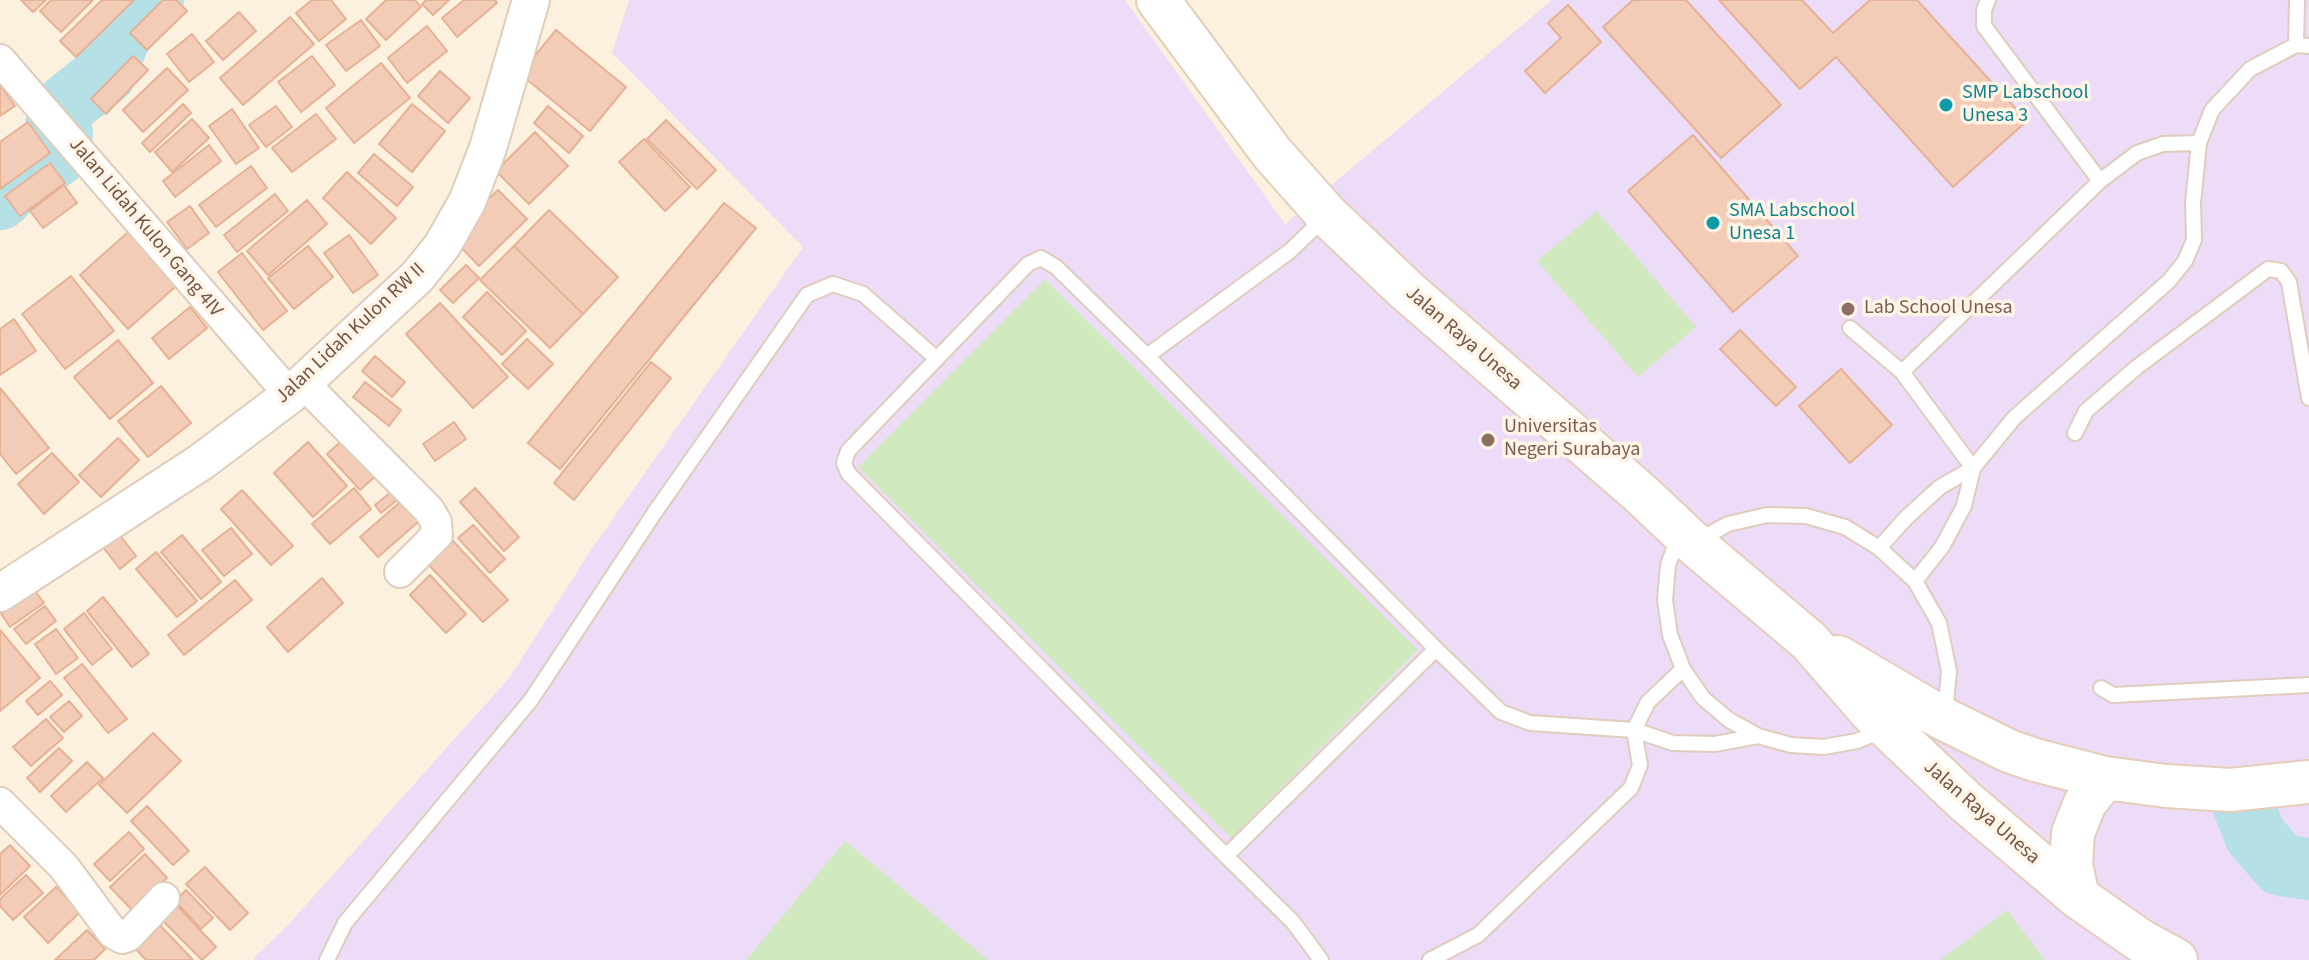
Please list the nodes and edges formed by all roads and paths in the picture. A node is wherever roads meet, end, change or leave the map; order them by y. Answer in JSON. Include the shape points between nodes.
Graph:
{"nodes":[{"id":1,"x":531,"y":0,"type":"edge"},
{"id":2,"x":1158,"y":0,"type":"edge"},
{"id":3,"x":1988,"y":0,"type":"edge"},
{"id":4,"x":2297,"y":0,"type":"edge"},
{"id":5,"x":2303,"y":46,"type":"edge"},
{"id":6,"x":0,"y":60,"type":"edge"},
{"id":7,"x":2199,"y":143,"type":"junction"},
{"id":8,"x":2100,"y":181,"type":"junction"},
{"id":9,"x":1327,"y":215,"type":"junction"},
{"id":10,"x":1850,"y":328,"type":"dead end"},
{"id":11,"x":1147,"y":356,"type":"junction"},
{"id":12,"x":937,"y":359,"type":"junction"},
{"id":13,"x":1902,"y":372,"type":"junction"},
{"id":14,"x":297,"y":389,"type":"junction"},
{"id":15,"x":2309,"y":398,"type":"edge"},
{"id":16,"x":2075,"y":433,"type":"dead end"},
{"id":17,"x":1973,"y":468,"type":"junction"},
{"id":18,"x":1687,"y":537,"type":"junction"},
{"id":19,"x":1879,"y":548,"type":"junction"},
{"id":20,"x":400,"y":572,"type":"dead end"},
{"id":21,"x":1915,"y":581,"type":"junction"},
{"id":22,"x":0,"y":593,"type":"edge"},
{"id":23,"x":1809,"y":641,"type":"junction"},
{"id":24,"x":1436,"y":649,"type":"junction"},
{"id":25,"x":1683,"y":669,"type":"junction"},
{"id":26,"x":2309,"y":685,"type":"edge"},
{"id":27,"x":2101,"y":688,"type":"dead end"},
{"id":28,"x":1944,"y":719,"type":"junction"},
{"id":29,"x":1888,"y":729,"type":"junction"},
{"id":30,"x":1634,"y":730,"type":"junction"},
{"id":31,"x":1758,"y":736,"type":"junction"},
{"id":32,"x":2105,"y":778,"type":"junction"},
{"id":33,"x":2309,"y":782,"type":"edge"},
{"id":34,"x":0,"y":803,"type":"edge"},
{"id":35,"x":1226,"y":856,"type":"junction"},
{"id":36,"x":2078,"y":897,"type":"junction"},
{"id":37,"x":164,"y":898,"type":"dead end"},
{"id":38,"x":327,"y":960,"type":"edge"},
{"id":39,"x":1321,"y":960,"type":"edge"},
{"id":40,"x":1430,"y":960,"type":"edge"},
{"id":41,"x":2176,"y":960,"type":"edge"}],
"edges":[{"from":1,"to":14,"type":"street","name":"Jalan Lidah Kulon RW II","via":[[488,148],[442,246],[417,277]]},
{"from":2,"to":9,"type":"main road","name":"Jalan Raya Unesa","via":[[1272,153]]},
{"from":3,"to":8,"type":"lane","via":[[1984,26]]},
{"from":4,"to":5,"type":"lane"},
{"from":5,"to":7,"type":"lane","via":[[2250,69],[2212,110]]},
{"from":6,"to":14,"type":"street","name":"Jalan Lidah Kulon Gang 4IV"},
{"from":7,"to":8,"type":"lane","via":[[2163,144],[2137,153]]},
{"from":7,"to":17,"type":"lane","via":[[2194,240],[2185,261],[2014,418]]},
{"from":8,"to":13,"type":"lane"},
{"from":9,"to":11,"type":"lane","via":[[1290,251]]},
{"from":9,"to":18,"type":"main road","name":"Jalan Raya Unesa"},
{"from":10,"to":13,"type":"lane"},
{"from":11,"to":12,"type":"lane","via":[[1041,258],[1028,264]]},
{"from":11,"to":24,"type":"lane"},
{"from":12,"to":35,"type":"lane","via":[[848,451],[848,473]]},
{"from":12,"to":38,"type":"lane","via":[[863,294],[833,284],[807,295],[531,700],[345,923]]},
{"from":13,"to":17,"type":"lane"},
{"from":14,"to":20,"type":"street","name":"Jalan Lidah Kulon Gang 4IV","via":[[436,522],[437,535]]},
{"from":14,"to":22,"type":"street","name":"Jalan Lidah Kulon RW II","via":[[201,462]]},
{"from":15,"to":16,"type":"lane","via":[[2289,282],[2281,271],[2268,269],[2137,367],[2086,411]]},
{"from":17,"to":19,"type":"lane","via":[[1940,487]]},
{"from":17,"to":21,"type":"lane","via":[[1964,506],[1942,547]]},
{"from":18,"to":19,"type":"lane","via":[[1767,515],[1806,516],[1845,527]]},
{"from":18,"to":23,"type":"main road","name":"Jalan Raya Unesa"},
{"from":18,"to":25,"type":"lane","via":[[1668,565],[1665,600]]},
{"from":19,"to":21,"type":"lane"},
{"from":21,"to":28,"type":"lane","via":[[1939,623],[1949,671]]},
{"from":23,"to":28,"type":"main road","name":"Jalan Raya Unesa"},
{"from":23,"to":29,"type":"main road","name":"Jalan Raya Unesa"},
{"from":24,"to":30,"type":"lane","via":[[1501,712],[1530,723]]},
{"from":24,"to":35,"type":"lane"},
{"from":25,"to":30,"type":"lane","via":[[1648,702]]},
{"from":25,"to":31,"type":"lane","via":[[1703,698]]},
{"from":26,"to":27,"type":"lane","via":[[2113,695]]},
{"from":28,"to":32,"type":"main road","name":"Jalan Raya Unesa","via":[[2009,751]]},
{"from":29,"to":31,"type":"lane","via":[[1824,747]]},
{"from":29,"to":36,"type":"main road","name":"Jalan Raya Unesa"},
{"from":30,"to":31,"type":"lane","via":[[1673,743],[1715,744]]},
{"from":30,"to":40,"type":"lane","via":[[1640,765],[1631,788],[1478,935]]},
{"from":32,"to":33,"type":"main road","name":"Jalan Raya Unesa","via":[[2230,790]]},
{"from":32,"to":36,"type":"main road","via":[[2085,803],[2073,833],[2071,865]]},
{"from":34,"to":37,"type":"street","via":[[64,867],[113,933],[128,936]]},
{"from":35,"to":39,"type":"lane","via":[[1293,922]]},
{"from":36,"to":41,"type":"main road","name":"Jalan Raya Unesa"}]}
